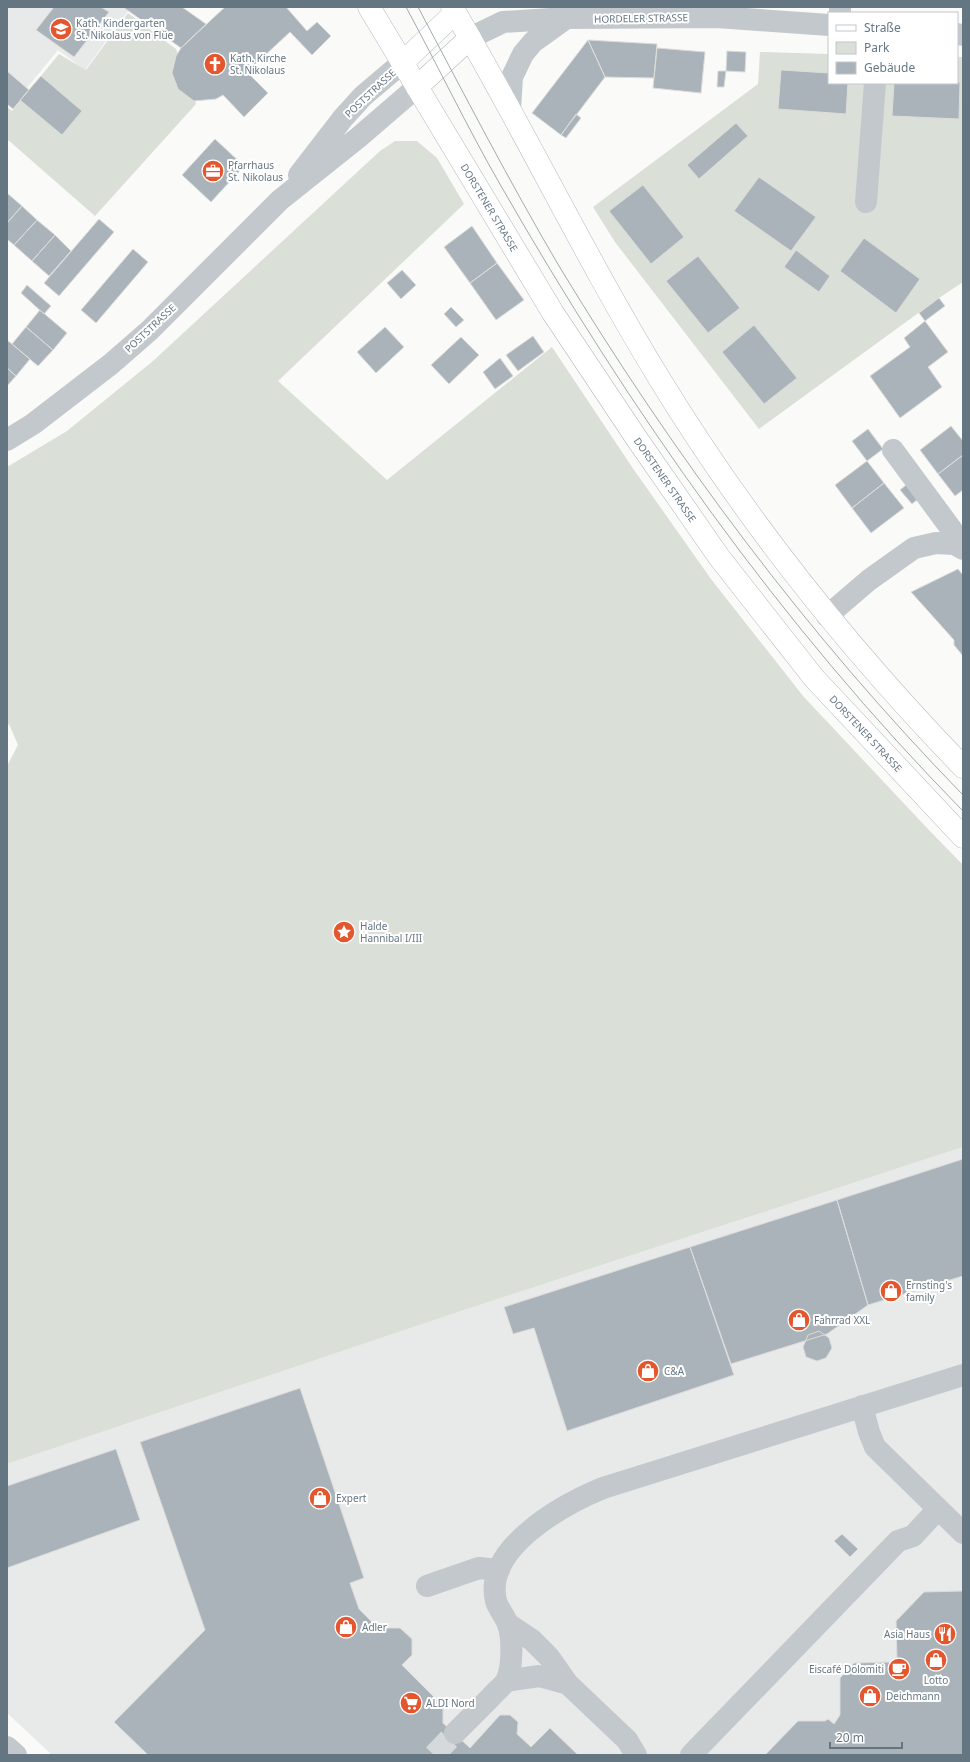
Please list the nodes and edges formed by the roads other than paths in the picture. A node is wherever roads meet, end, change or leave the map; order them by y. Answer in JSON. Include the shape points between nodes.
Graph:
{"nodes":[{"id":1,"x":369,"y":7,"type":"edge"},
{"id":2,"x":685,"y":7,"type":"edge"},
{"id":3,"x":456,"y":9,"type":"edge"},
{"id":4,"x":717,"y":17,"type":"junction"},
{"id":5,"x":566,"y":18,"type":"junction"},
{"id":6,"x":828,"y":25,"type":"edge"},
{"id":7,"x":470,"y":38,"type":"junction"},
{"id":8,"x":402,"y":63,"type":"junction"},
{"id":9,"x":875,"y":84,"type":"edge"},
{"id":10,"x":417,"y":87,"type":"junction"},
{"id":11,"x":510,"y":109,"type":"junction"},
{"id":12,"x":280,"y":200,"type":"junction"},
{"id":13,"x":866,"y":202,"type":"dead end"},
{"id":14,"x":7,"y":440,"type":"edge"},
{"id":15,"x":893,"y":450,"type":"dead end"},
{"id":16,"x":958,"y":547,"type":"edge"},
{"id":17,"x":827,"y":616,"type":"junction"},
{"id":18,"x":963,"y":767,"type":"edge"},
{"id":19,"x":963,"y":837,"type":"edge"},
{"id":20,"x":963,"y":1375,"type":"edge"},
{"id":21,"x":862,"y":1406,"type":"junction"},
{"id":22,"x":938,"y":1509,"type":"junction"},
{"id":23,"x":963,"y":1533,"type":"edge"},
{"id":24,"x":499,"y":1570,"type":"junction"},
{"id":25,"x":427,"y":1586,"type":"dead end"},
{"id":26,"x":508,"y":1624,"type":"junction"},
{"id":27,"x":506,"y":1681,"type":"junction"},
{"id":28,"x":568,"y":1684,"type":"junction"},
{"id":29,"x":455,"y":1733,"type":"tunnel mouth"},
{"id":30,"x":7,"y":1747,"type":"edge"},
{"id":31,"x":693,"y":1753,"type":"edge"},
{"id":32,"x":16,"y":1755,"type":"edge"},
{"id":33,"x":636,"y":1755,"type":"edge"}],
"edges":[{"from":1,"to":8,"type":"main road","name":"DORSTENER STRASSE"},
{"from":2,"to":4,"type":"street","name":"HORDELER STRASSE"},
{"from":3,"to":7,"type":"main road"},
{"from":3,"to":8,"type":"main road"},
{"from":4,"to":5,"type":"street","name":"HORDELER STRASSE"},
{"from":4,"to":6,"type":"street","name":"HORDELER STRASSE"},
{"from":5,"to":7,"type":"street","name":"HORDELER STRASSE","via":[[503,22]]},
{"from":5,"to":11,"type":"street","via":[[533,42],[524,54],[512,77]]},
{"from":7,"to":10,"type":"main road"},
{"from":7,"to":11,"type":"main road"},
{"from":8,"to":10,"type":"main road","name":"DORSTENER STRASSE"},
{"from":8,"to":12,"type":"street","name":"POSTSTRASSE","via":[[363,96],[342,118]]},
{"from":9,"to":13,"type":"street"},
{"from":10,"to":12,"type":"street","name":"POSTSTRASSE","via":[[359,138]]},
{"from":10,"to":19,"type":"main road","name":"DORSTENER STRASSE","via":[[553,312],[636,439],[719,557],[814,678]]},
{"from":11,"to":17,"type":"main road","via":[[595,266],[670,396],[745,508]]},
{"from":12,"to":14,"type":"street","name":"POSTSTRASSE","via":[[150,330],[111,364],[33,424]]},
{"from":15,"to":16,"type":"street","via":[[952,530]]},
{"from":16,"to":17,"type":"street","via":[[936,543],[914,548],[869,580]]},
{"from":17,"to":18,"type":"main road"},
{"from":20,"to":21,"type":"street"},
{"from":21,"to":22,"type":"street","via":[[875,1447]]},
{"from":21,"to":24,"type":"street","via":[[577,1499],[529,1531],[510,1552]]},
{"from":22,"to":23,"type":"street"},
{"from":22,"to":31,"type":"street","via":[[913,1536],[898,1541]]},
{"from":24,"to":25,"type":"street","via":[[479,1568]]},
{"from":24,"to":26,"type":"street","via":[[495,1585],[496,1601]]},
{"from":26,"to":27,"type":"street","via":[[512,1656]]},
{"from":26,"to":28,"type":"street","via":[[532,1640]]},
{"from":27,"to":28,"type":"street","via":[[539,1676]]},
{"from":27,"to":29,"type":"street"},
{"from":28,"to":33,"type":"street","via":[[627,1740]]},
{"from":30,"to":32,"type":"street"}]}
